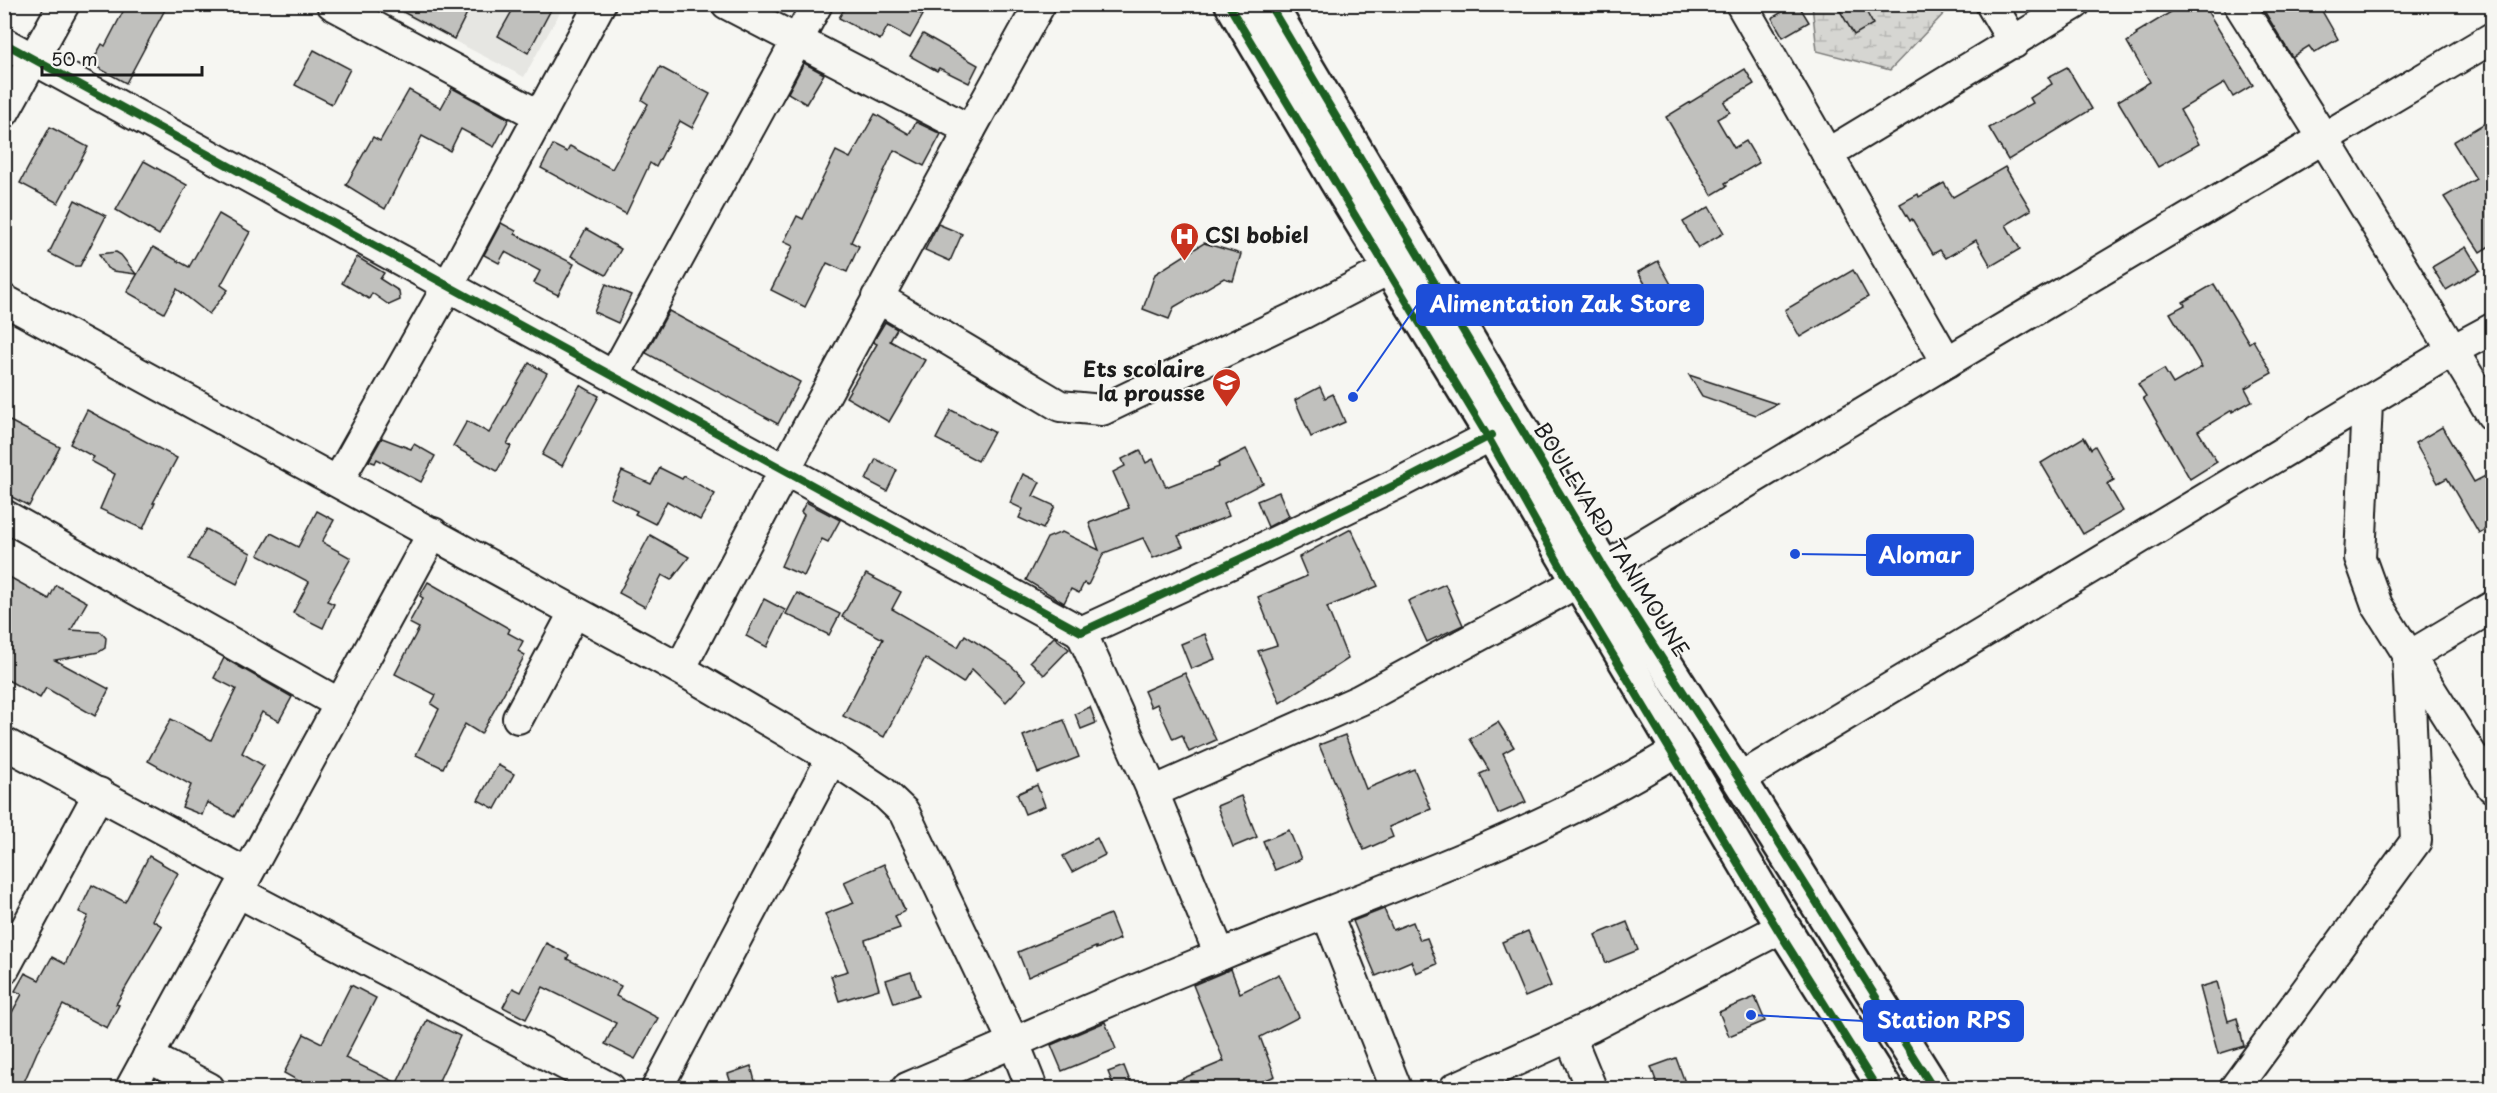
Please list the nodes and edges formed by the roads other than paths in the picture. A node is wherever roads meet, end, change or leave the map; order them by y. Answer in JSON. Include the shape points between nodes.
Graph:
{"nodes":[{"id":1,"x":63,"y":4,"type":"edge"},
{"id":2,"x":332,"y":4,"type":"edge"},
{"id":3,"x":600,"y":4,"type":"edge"},
{"id":4,"x":727,"y":4,"type":"edge"},
{"id":5,"x":817,"y":4,"type":"edge"},
{"id":6,"x":1040,"y":4,"type":"edge"},
{"id":7,"x":1232,"y":4,"type":"edge"},
{"id":8,"x":1269,"y":4,"type":"edge"},
{"id":9,"x":1741,"y":4,"type":"edge"},
{"id":10,"x":1991,"y":4,"type":"edge"},
{"id":11,"x":2075,"y":4,"type":"edge"},
{"id":12,"x":2239,"y":4,"type":"edge"},
{"id":13,"x":2493,"y":38,"type":"edge"},
{"id":14,"x":797,"y":41,"type":"junction"},
{"id":15,"x":4,"y":43,"type":"edge"},
{"id":16,"x":2014,"y":43,"type":"junction"},
{"id":17,"x":34,"y":59,"type":"junction"},
{"id":18,"x":4,"y":112,"type":"edge"},
{"id":19,"x":540,"y":116,"type":"junction"},
{"id":20,"x":970,"y":130,"type":"junction"},
{"id":21,"x":2324,"y":139,"type":"junction"},
{"id":22,"x":1827,"y":154,"type":"junction"},
{"id":23,"x":1391,"y":268,"type":"junction"},
{"id":24,"x":449,"y":284,"type":"junction"},
{"id":25,"x":877,"y":297,"type":"junction"},
{"id":26,"x":4,"y":300,"type":"edge"},
{"id":27,"x":2493,"y":329,"type":"edge"},
{"id":28,"x":2453,"y":350,"type":"junction"},
{"id":29,"x":1947,"y":362,"type":"junction"},
{"id":30,"x":614,"y":376,"type":"junction"},
{"id":31,"x":2367,"y":403,"type":"junction"},
{"id":32,"x":2493,"y":415,"type":"edge"},
{"id":33,"x":1492,"y":435,"type":"junction"},
{"id":34,"x":783,"y":471,"type":"junction"},
{"id":35,"x":338,"y":481,"type":"junction"},
{"id":36,"x":4,"y":515,"type":"edge"},
{"id":37,"x":433,"y":533,"type":"junction"},
{"id":38,"x":1591,"y":575,"type":"junction"},
{"id":39,"x":2493,"y":607,"type":"edge"},
{"id":40,"x":574,"y":613,"type":"junction"},
{"id":41,"x":1081,"y":632,"type":"junction"},
{"id":42,"x":2408,"y":657,"type":"junction"},
{"id":43,"x":680,"y":669,"type":"junction"},
{"id":44,"x":340,"y":704,"type":"junction"},
{"id":45,"x":518,"y":718,"type":"dead end"},
{"id":46,"x":4,"y":743,"type":"edge"},
{"id":47,"x":1679,"y":749,"type":"junction"},
{"id":48,"x":832,"y":758,"type":"junction"},
{"id":49,"x":1739,"y":778,"type":"junction"},
{"id":50,"x":2493,"y":787,"type":"edge"},
{"id":51,"x":1153,"y":792,"type":"junction"},
{"id":52,"x":99,"y":793,"type":"junction"},
{"id":53,"x":243,"y":883,"type":"junction"},
{"id":54,"x":1327,"y":914,"type":"junction"},
{"id":55,"x":1783,"y":927,"type":"junction"},
{"id":56,"x":1220,"y":955,"type":"junction"},
{"id":57,"x":4,"y":969,"type":"edge"},
{"id":58,"x":1570,"y":1037,"type":"junction"},
{"id":59,"x":1014,"y":1043,"type":"junction"},
{"id":60,"x":148,"y":1056,"type":"junction"},
{"id":61,"x":131,"y":1089,"type":"edge"},
{"id":62,"x":209,"y":1089,"type":"edge"},
{"id":63,"x":610,"y":1089,"type":"edge"},
{"id":64,"x":657,"y":1089,"type":"edge"},
{"id":65,"x":908,"y":1089,"type":"edge"},
{"id":66,"x":1032,"y":1089,"type":"edge"},
{"id":67,"x":1396,"y":1089,"type":"edge"},
{"id":68,"x":1455,"y":1089,"type":"edge"},
{"id":69,"x":1591,"y":1089,"type":"edge"},
{"id":70,"x":1885,"y":1089,"type":"edge"},
{"id":71,"x":1933,"y":1089,"type":"edge"},
{"id":72,"x":2235,"y":1089,"type":"edge"}],
"edges":[{"from":1,"to":17,"type":"street"},
{"from":2,"to":19,"type":"street"},
{"from":3,"to":19,"type":"street"},
{"from":4,"to":14,"type":"street"},
{"from":5,"to":14,"type":"street"},
{"from":6,"to":20,"type":"street"},
{"from":7,"to":23,"type":"main road","name":"BOULEVARD TANIMOUNE"},
{"from":8,"to":38,"type":"main road","name":"BOULEVARD TANIMOUNE"},
{"from":9,"to":22,"type":"street"},
{"from":10,"to":16,"type":"street"},
{"from":11,"to":16,"type":"street"},
{"from":12,"to":21,"type":"street"},
{"from":13,"to":21,"type":"street"},
{"from":14,"to":20,"type":"street"},
{"from":14,"to":30,"type":"street"},
{"from":15,"to":17,"type":"street"},
{"from":16,"to":22,"type":"street"},
{"from":17,"to":18,"type":"street"},
{"from":17,"to":24,"type":"street"},
{"from":19,"to":24,"type":"street"},
{"from":20,"to":25,"type":"street"},
{"from":21,"to":28,"type":"street"},
{"from":21,"to":29,"type":"street"},
{"from":22,"to":29,"type":"street"},
{"from":23,"to":25,"type":"street","via":[[1102,410],[1060,406]]},
{"from":23,"to":33,"type":"main road","name":"BOULEVARD TANIMOUNE"},
{"from":24,"to":30,"type":"street"},
{"from":24,"to":35,"type":"street"},
{"from":25,"to":34,"type":"street"},
{"from":26,"to":35,"type":"street"},
{"from":27,"to":28,"type":"street"},
{"from":28,"to":31,"type":"street"},
{"from":28,"to":32,"type":"street"},
{"from":29,"to":38,"type":"street"},
{"from":30,"to":34,"type":"street"},
{"from":31,"to":42,"type":"street","via":[[2360,558],[2377,605]]},
{"from":31,"to":49,"type":"street"},
{"from":33,"to":38,"type":"main road","name":"BOULEVARD TANIMOUNE"},
{"from":33,"to":41,"type":"street","via":[[1293,534]]},
{"from":34,"to":41,"type":"street"},
{"from":34,"to":43,"type":"street"},
{"from":35,"to":37,"type":"street"},
{"from":36,"to":44,"type":"street"},
{"from":37,"to":40,"type":"street"},
{"from":37,"to":44,"type":"street"},
{"from":38,"to":47,"type":"main road","name":"BOULEVARD TANIMOUNE"},
{"from":38,"to":49,"type":"main road","name":"BOULEVARD TANIMOUNE"},
{"from":38,"to":51,"type":"street","via":[[1360,700]]},
{"from":39,"to":42,"type":"street"},
{"from":40,"to":43,"type":"street"},
{"from":40,"to":45,"type":"street"},
{"from":41,"to":51,"type":"street"},
{"from":42,"to":50,"type":"street"},
{"from":42,"to":72,"type":"street","via":[[2416,841]]},
{"from":43,"to":48,"type":"street"},
{"from":44,"to":53,"type":"street"},
{"from":46,"to":52,"type":"street"},
{"from":47,"to":54,"type":"street","via":[[1562,815]]},
{"from":47,"to":55,"type":"main road","name":"BOULEVARD TANIMOUNE"},
{"from":48,"to":59,"type":"street","via":[[903,809]]},
{"from":48,"to":64,"type":"street"},
{"from":49,"to":71,"type":"main road","name":"BOULEVARD TANIMOUNE"},
{"from":51,"to":56,"type":"street"},
{"from":52,"to":53,"type":"street"},
{"from":52,"to":57,"type":"street"},
{"from":53,"to":60,"type":"street"},
{"from":53,"to":63,"type":"street"},
{"from":54,"to":56,"type":"street"},
{"from":54,"to":67,"type":"street"},
{"from":55,"to":58,"type":"street"},
{"from":55,"to":70,"type":"main road","name":"BOULEVARD TANIMOUNE"},
{"from":56,"to":59,"type":"street"},
{"from":58,"to":68,"type":"street"},
{"from":58,"to":69,"type":"street"},
{"from":59,"to":65,"type":"street"},
{"from":59,"to":66,"type":"street"},
{"from":60,"to":61,"type":"street"},
{"from":60,"to":62,"type":"street"}]}
